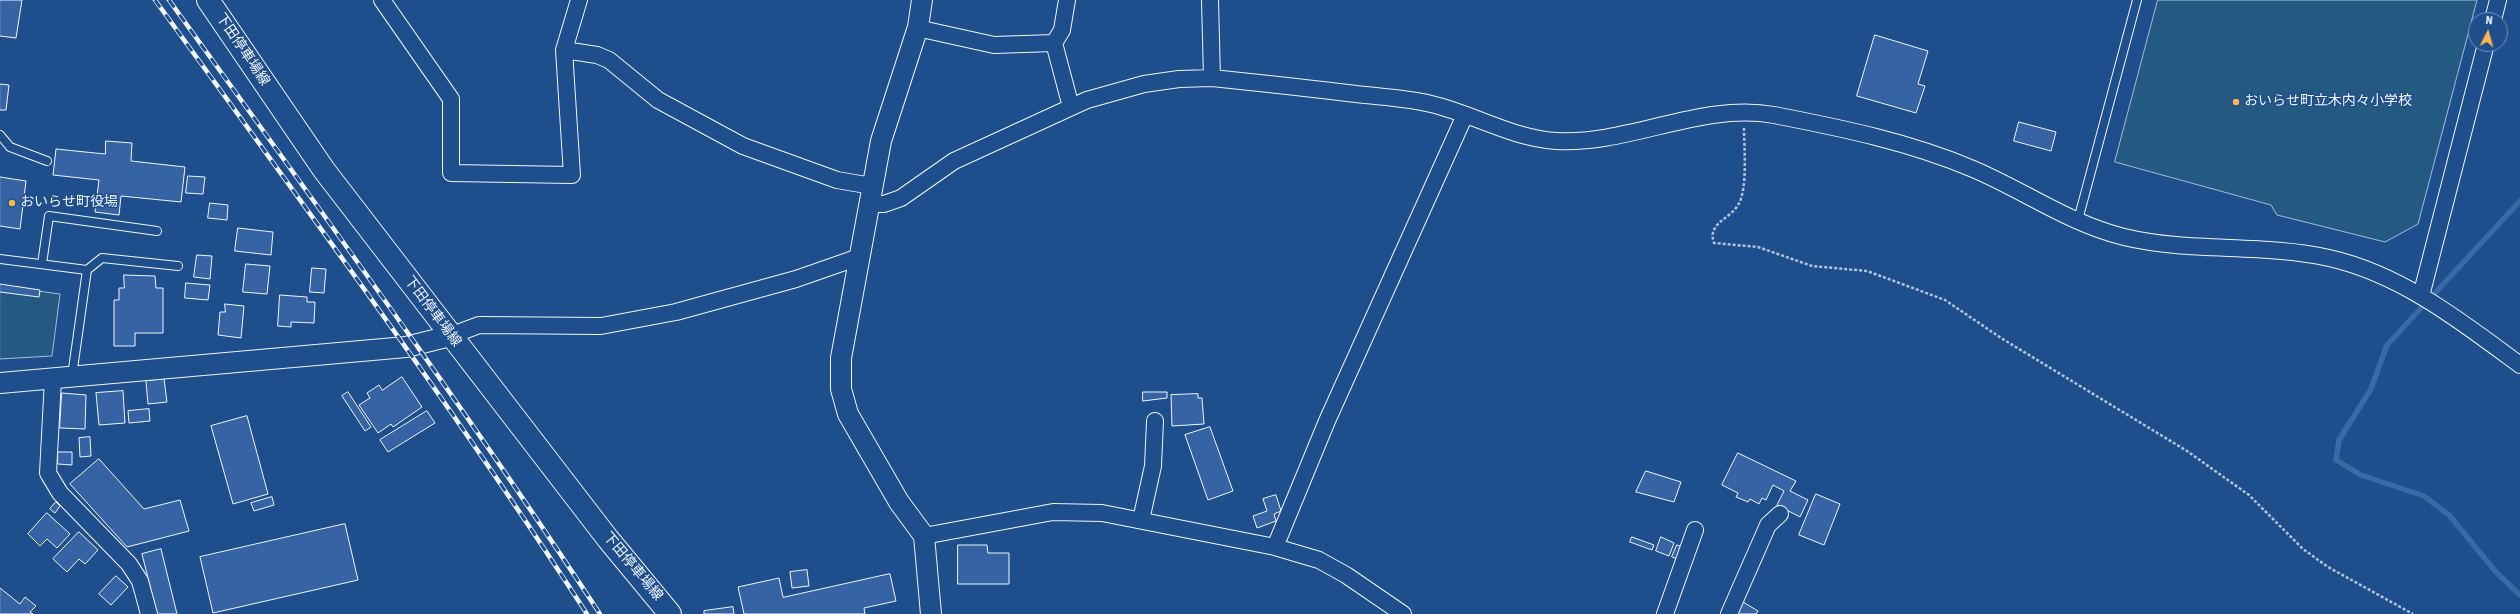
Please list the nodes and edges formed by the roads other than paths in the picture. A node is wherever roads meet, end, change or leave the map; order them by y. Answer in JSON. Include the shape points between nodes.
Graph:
{"nodes":[{"id":1,"x":208,"y":0,"type":"edge"},
{"id":2,"x":382,"y":0,"type":"edge"},
{"id":3,"x":579,"y":0,"type":"edge"},
{"id":4,"x":922,"y":0,"type":"edge"},
{"id":5,"x":1067,"y":0,"type":"edge"},
{"id":6,"x":1210,"y":0,"type":"edge"},
{"id":7,"x":2137,"y":0,"type":"edge"},
{"id":8,"x":2498,"y":0,"type":"edge"},
{"id":9,"x":2495,"y":12,"type":"edge"},
{"id":10,"x":917,"y":28,"type":"junction"},
{"id":11,"x":1054,"y":43,"type":"junction"},
{"id":12,"x":564,"y":50,"type":"junction"},
{"id":13,"x":2484,"y":52,"type":"edge"},
{"id":14,"x":1212,"y":78,"type":"junction"},
{"id":15,"x":1071,"y":107,"type":"junction"},
{"id":16,"x":1465,"y":115,"type":"junction"},
{"id":17,"x":0,"y":135,"type":"edge"},
{"id":18,"x":47,"y":161,"type":"dead end"},
{"id":19,"x":871,"y":195,"type":"junction"},
{"id":20,"x":2078,"y":220,"type":"junction"},
{"id":21,"x":157,"y":231,"type":"dead end"},
{"id":22,"x":859,"y":257,"type":"junction"},
{"id":23,"x":0,"y":259,"type":"edge"},
{"id":24,"x":42,"y":264,"type":"junction"},
{"id":25,"x":178,"y":266,"type":"dead end"},
{"id":26,"x":86,"y":270,"type":"junction"},
{"id":27,"x":2421,"y":296,"type":"junction"},
{"id":28,"x":450,"y":336,"type":"junction"},
{"id":29,"x":2520,"y":365,"type":"edge"},
{"id":30,"x":63,"y":378,"type":"junction"},
{"id":31,"x":0,"y":383,"type":"edge"},
{"id":32,"x":1154,"y":421,"type":"dead end"},
{"id":33,"x":1780,"y":514,"type":"dead end"},
{"id":34,"x":1141,"y":520,"type":"junction"},
{"id":35,"x":1695,"y":530,"type":"dead end"},
{"id":36,"x":924,"y":536,"type":"junction"},
{"id":37,"x":1275,"y":547,"type":"junction"},
{"id":38,"x":149,"y":614,"type":"edge"},
{"id":39,"x":670,"y":614,"type":"edge"},
{"id":40,"x":931,"y":614,"type":"edge"},
{"id":41,"x":1403,"y":614,"type":"edge"},
{"id":42,"x":1665,"y":614,"type":"edge"},
{"id":43,"x":1729,"y":614,"type":"edge"}],
"edges":[{"from":1,"to":28,"type":"main road","name":"下田停車場線","via":[[324,170]]},
{"from":2,"to":12,"type":"street","via":[[451,99],[451,173],[572,175]]},
{"from":3,"to":12,"type":"street"},
{"from":4,"to":10,"type":"street"},
{"from":5,"to":11,"type":"street","via":[[1062,30]]},
{"from":6,"to":14,"type":"street"},
{"from":7,"to":20,"type":"lane"},
{"from":8,"to":9,"type":"street"},
{"from":10,"to":11,"type":"street","via":[[994,45]]},
{"from":10,"to":19,"type":"street","via":[[880,141]]},
{"from":11,"to":15,"type":"street"},
{"from":12,"to":19,"type":"street","via":[[598,55],[609,60],[658,100],[743,146],[838,180]]},
{"from":13,"to":27,"type":"street"},
{"from":14,"to":15,"type":"street","via":[[1144,84],[1111,91]]},
{"from":14,"to":16,"type":"street","via":[[1421,102]]},
{"from":15,"to":19,"type":"street","via":[[954,161],[901,198],[884,204]]},
{"from":16,"to":20,"type":"street","via":[[1533,138],[1583,141],[1608,139],[1713,115],[1770,114],[1932,152],[2009,185]]},
{"from":16,"to":37,"type":"street","via":[[1327,421]]},
{"from":17,"to":18,"type":"lane","via":[[10,147]]},
{"from":19,"to":22,"type":"street"},
{"from":20,"to":27,"type":"street","via":[[2146,242],[2295,253],[2328,258],[2371,272]]},
{"from":21,"to":24,"type":"lane","via":[[49,216]]},
{"from":22,"to":28,"type":"street","via":[[796,279],[676,312],[601,326],[479,325]]},
{"from":22,"to":36,"type":"street","via":[[841,358],[840,389],[848,414],[864,443],[899,502]]},
{"from":23,"to":24,"type":"lane"},
{"from":24,"to":26,"type":"lane"},
{"from":25,"to":26,"type":"lane","via":[[102,258]]},
{"from":26,"to":30,"type":"lane"},
{"from":27,"to":29,"type":"street"},
{"from":28,"to":30,"type":"street","via":[[406,347]]},
{"from":28,"to":39,"type":"main road","name":"下田停車場線","via":[[608,539]]},
{"from":30,"to":31,"type":"street"},
{"from":30,"to":38,"type":"street","via":[[48,473],[60,493],[128,564],[140,581]]},
{"from":32,"to":34,"type":"street","via":[[1153,466]]},
{"from":33,"to":43,"type":"street","via":[[1768,526]]},
{"from":34,"to":36,"type":"street","via":[[1102,513],[1053,512]]},
{"from":34,"to":37,"type":"street"},
{"from":35,"to":42,"type":"street"},
{"from":36,"to":40,"type":"street"},
{"from":37,"to":41,"type":"street","via":[[1319,560]]}]}
